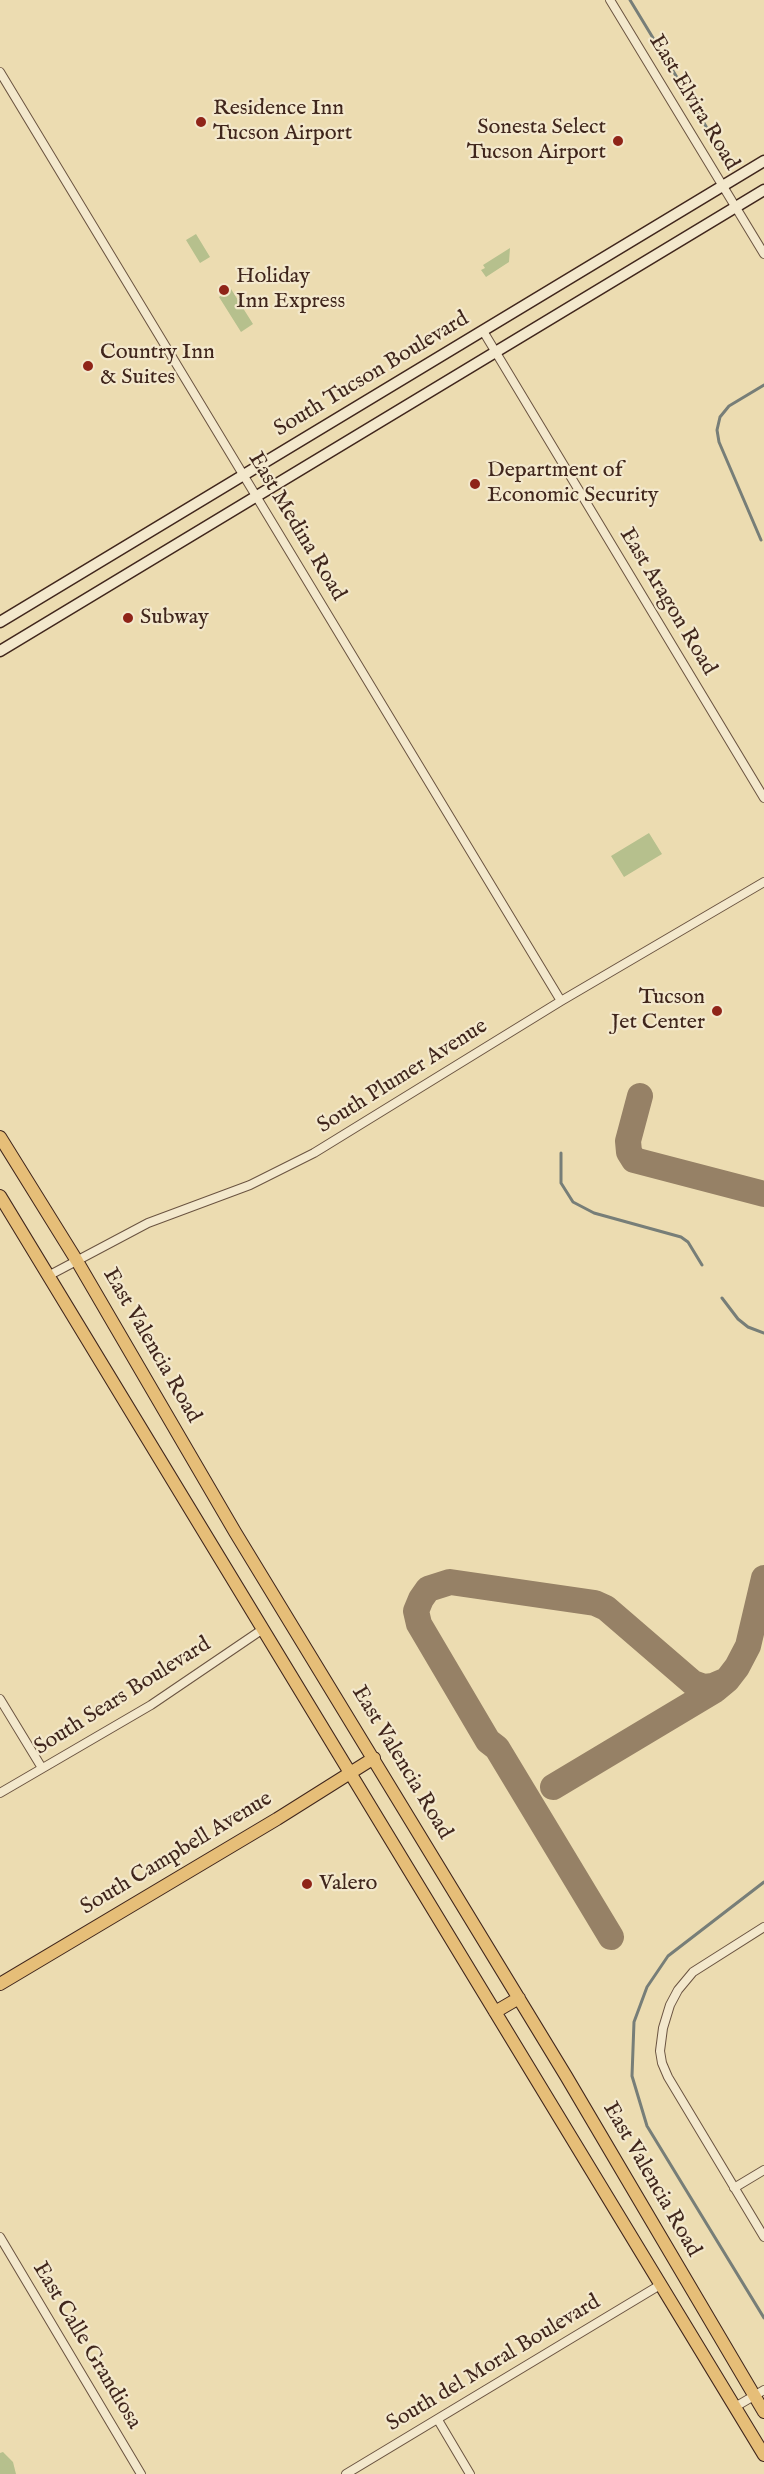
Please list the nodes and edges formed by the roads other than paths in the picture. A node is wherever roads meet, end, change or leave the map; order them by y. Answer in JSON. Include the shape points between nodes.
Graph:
{"nodes":[{"id":1,"x":610,"y":0,"type":"edge"},
{"id":2,"x":1,"y":75,"type":"edge"},
{"id":3,"x":764,"y":161,"type":"edge"},
{"id":4,"x":723,"y":187,"type":"junction"},
{"id":5,"x":764,"y":190,"type":"edge"},
{"id":6,"x":736,"y":207,"type":"junction"},
{"id":7,"x":764,"y":254,"type":"edge"},
{"id":8,"x":483,"y":331,"type":"junction"},
{"id":9,"x":495,"y":352,"type":"junction"},
{"id":10,"x":244,"y":476,"type":"junction"},
{"id":11,"x":256,"y":497,"type":"junction"},
{"id":12,"x":0,"y":622,"type":"edge"},
{"id":13,"x":1,"y":649,"type":"edge"},
{"id":14,"x":764,"y":798,"type":"edge"},
{"id":15,"x":764,"y":882,"type":"edge"},
{"id":16,"x":561,"y":1001,"type":"junction"},
{"id":17,"x":0,"y":1137,"type":"edge"},
{"id":18,"x":0,"y":1196,"type":"edge"},
{"id":19,"x":78,"y":1261,"type":"junction"},
{"id":20,"x":48,"y":1276,"type":"junction"},
{"id":21,"x":263,"y":1629,"type":"junction"},
{"id":22,"x":0,"y":1699,"type":"edge"},
{"id":23,"x":374,"y":1758,"type":"junction"},
{"id":24,"x":42,"y":1768,"type":"junction"},
{"id":25,"x":350,"y":1774,"type":"junction"},
{"id":26,"x":0,"y":1793,"type":"edge"},
{"id":27,"x":764,"y":1927,"type":"edge"},
{"id":28,"x":0,"y":1984,"type":"edge"},
{"id":29,"x":519,"y":1998,"type":"junction"},
{"id":30,"x":495,"y":2012,"type":"junction"},
{"id":31,"x":764,"y":2170,"type":"edge"},
{"id":32,"x":734,"y":2188,"type":"junction"},
{"id":33,"x":0,"y":2237,"type":"edge"},
{"id":34,"x":764,"y":2237,"type":"edge"},
{"id":35,"x":660,"y":2285,"type":"junction"},
{"id":36,"x":759,"y":2393,"type":"edge"},
{"id":37,"x":735,"y":2407,"type":"junction"},
{"id":38,"x":764,"y":2412,"type":"edge"},
{"id":39,"x":438,"y":2420,"type":"junction"},
{"id":40,"x":764,"y":2455,"type":"edge"},
{"id":41,"x":141,"y":2474,"type":"edge"},
{"id":42,"x":346,"y":2474,"type":"edge"},
{"id":43,"x":470,"y":2474,"type":"edge"}],
"edges":[{"from":1,"to":4,"type":"street","name":"East Elvira Road"},
{"from":2,"to":10,"type":"street","name":"East Medina Road"},
{"from":3,"to":4,"type":"main road","name":"South Tucson Boulevard"},
{"from":4,"to":6,"type":"street","name":"East Elvira Road"},
{"from":4,"to":8,"type":"main road","name":"South Tucson Boulevard"},
{"from":5,"to":6,"type":"main road","name":"South Tucson Boulevard"},
{"from":6,"to":7,"type":"street","name":"East Elvira Road"},
{"from":6,"to":9,"type":"main road","name":"South Tucson Boulevard"},
{"from":8,"to":9,"type":"street","name":"East Aragon Road"},
{"from":8,"to":10,"type":"main road","name":"South Tucson Boulevard"},
{"from":9,"to":11,"type":"main road","name":"South Tucson Boulevard"},
{"from":9,"to":14,"type":"street","name":"East Aragon Road"},
{"from":10,"to":11,"type":"street","name":"East Medina Road"},
{"from":10,"to":12,"type":"main road","name":"South Tucson Boulevard"},
{"from":11,"to":13,"type":"main road","name":"South Tucson Boulevard"},
{"from":11,"to":16,"type":"street","name":"East Medina Road"},
{"from":15,"to":16,"type":"street","name":"South Plumer Avenue"},
{"from":16,"to":19,"type":"street","name":"South Plumer Avenue","via":[[314,1154],[250,1185],[148,1224]]},
{"from":17,"to":19,"type":"main road","name":"East Valencia Road"},
{"from":18,"to":20,"type":"main road","name":"East Valencia Road"},
{"from":19,"to":20,"type":"street","name":"South Plumer Avenue"},
{"from":19,"to":23,"type":"main road","name":"East Valencia Road","via":[[235,1533]]},
{"from":20,"to":21,"type":"main road","name":"East Valencia Road"},
{"from":21,"to":24,"type":"street","name":"South Sears Boulevard","via":[[151,1705]]},
{"from":21,"to":25,"type":"main road","name":"East Valencia Road"},
{"from":22,"to":24,"type":"street"},
{"from":23,"to":25,"type":"main road","name":"South Campbell Avenue"},
{"from":23,"to":29,"type":"main road","name":"East Valencia Road"},
{"from":24,"to":26,"type":"street","name":"South Sears Boulevard"},
{"from":25,"to":28,"type":"main road","name":"South Campbell Avenue"},
{"from":25,"to":30,"type":"main road","name":"East Valencia Road"},
{"from":27,"to":32,"type":"street","via":[[693,1972],[670,2005],[661,2039],[665,2070]]},
{"from":29,"to":30,"type":"main road"},
{"from":29,"to":36,"type":"main road","name":"East Valencia Road"},
{"from":30,"to":35,"type":"main road","name":"East Valencia Road"},
{"from":31,"to":32,"type":"street"},
{"from":32,"to":34,"type":"street"},
{"from":33,"to":41,"type":"street","name":"East Calle Grandiosa"},
{"from":35,"to":37,"type":"main road","name":"East Valencia Road"},
{"from":35,"to":39,"type":"street","name":"South del Moral Boulevard"},
{"from":36,"to":37,"type":"street"},
{"from":36,"to":38,"type":"main road","name":"East Valencia Road"},
{"from":37,"to":40,"type":"main road","name":"East Valencia Road"},
{"from":39,"to":42,"type":"street","name":"South del Moral Boulevard"},
{"from":39,"to":43,"type":"street"}]}
